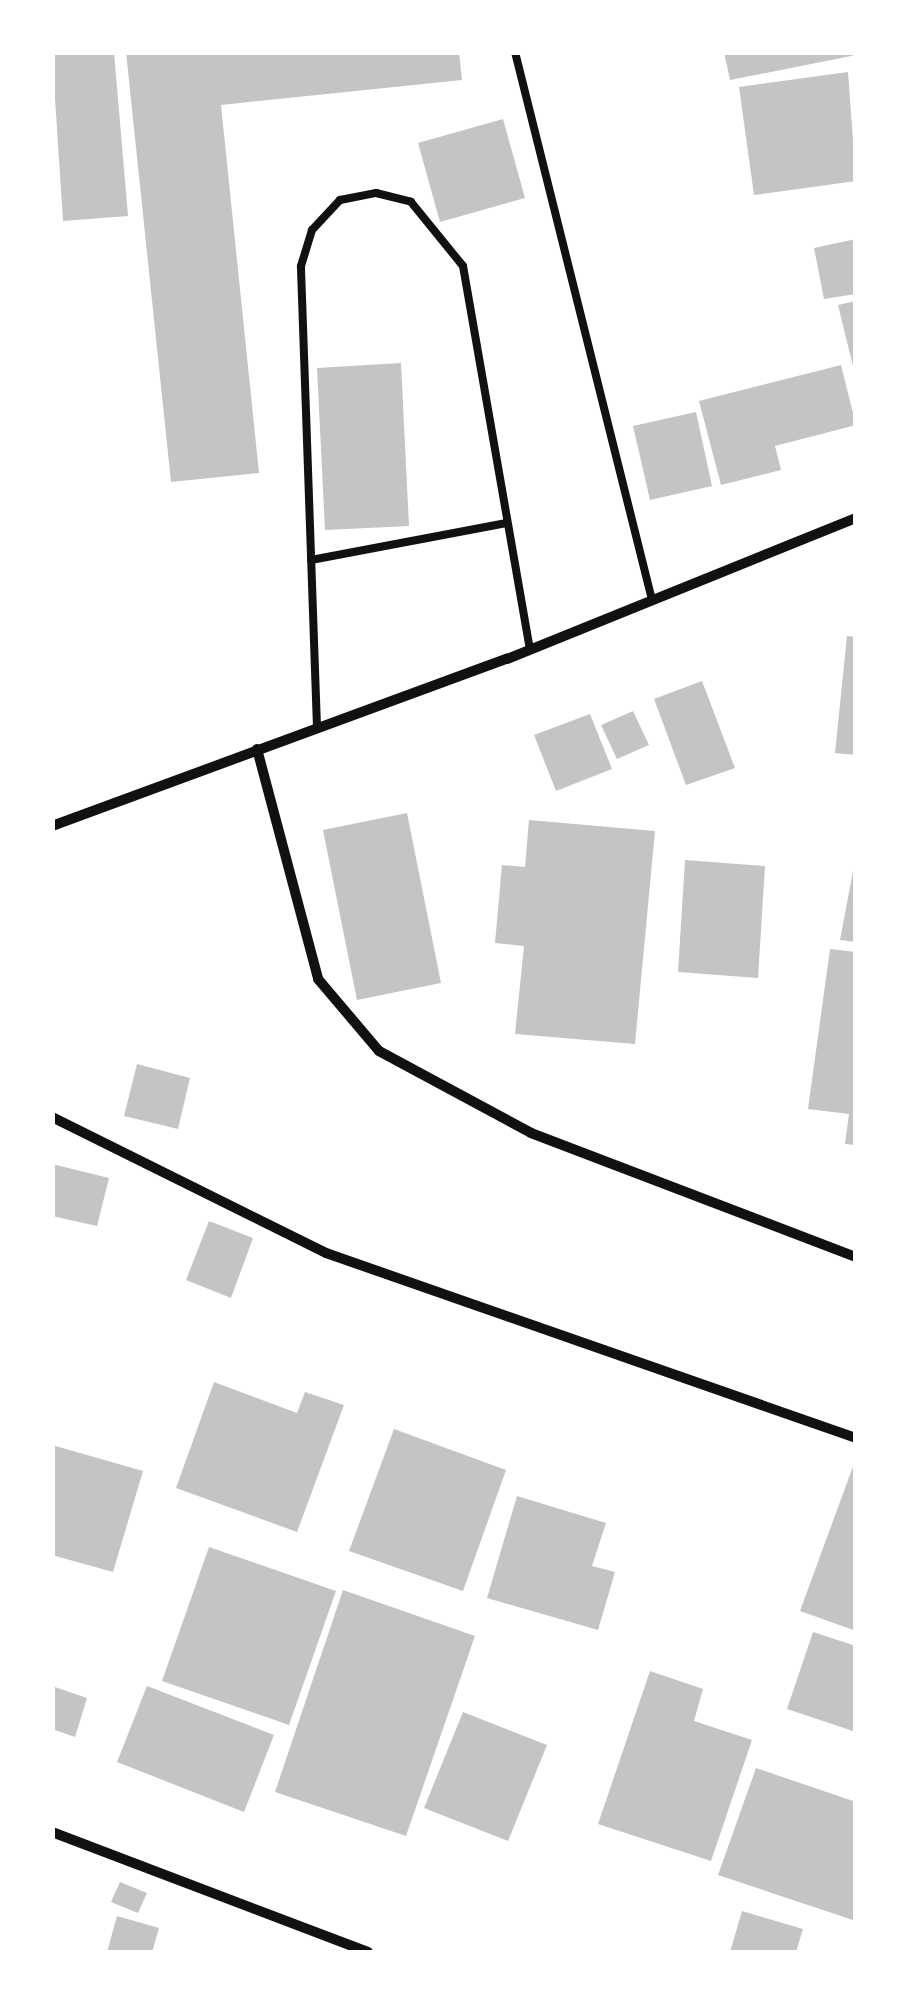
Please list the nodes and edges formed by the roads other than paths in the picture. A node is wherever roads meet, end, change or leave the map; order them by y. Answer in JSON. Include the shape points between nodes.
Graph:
{"nodes":[{"id":1,"x":514,"y":52,"type":"edge"},
{"id":2,"x":856,"y":518,"type":"edge"},
{"id":3,"x":507,"y":523,"type":"junction"},
{"id":4,"x":311,"y":560,"type":"junction"},
{"id":5,"x":652,"y":600,"type":"junction"},
{"id":6,"x":530,"y":650,"type":"junction"},
{"id":7,"x":317,"y":728,"type":"junction"},
{"id":8,"x":258,"y":750,"type":"junction"},
{"id":9,"x":52,"y":826,"type":"edge"},
{"id":10,"x":52,"y":1117,"type":"edge"},
{"id":11,"x":856,"y":1258,"type":"edge"},
{"id":12,"x":856,"y":1438,"type":"edge"},
{"id":13,"x":52,"y":1832,"type":"edge"},
{"id":14,"x":368,"y":1952,"type":"edge"}],
"edges":[{"from":1,"to":5,"type":"lane"},
{"from":2,"to":5,"type":"street"},
{"from":3,"to":4,"type":"lane"},
{"from":3,"to":4,"type":"lane","via":[[463,266],[411,202],[376,193],[340,200],[312,230],[301,266]]},
{"from":3,"to":6,"type":"lane"},
{"from":4,"to":7,"type":"lane"},
{"from":5,"to":6,"type":"street"},
{"from":6,"to":7,"type":"street"},
{"from":7,"to":8,"type":"street"},
{"from":8,"to":9,"type":"street"},
{"from":8,"to":11,"type":"street","via":[[318,979],[378,1051],[532,1134]]},
{"from":10,"to":12,"type":"street","via":[[326,1253]]},
{"from":13,"to":14,"type":"street"}]}
